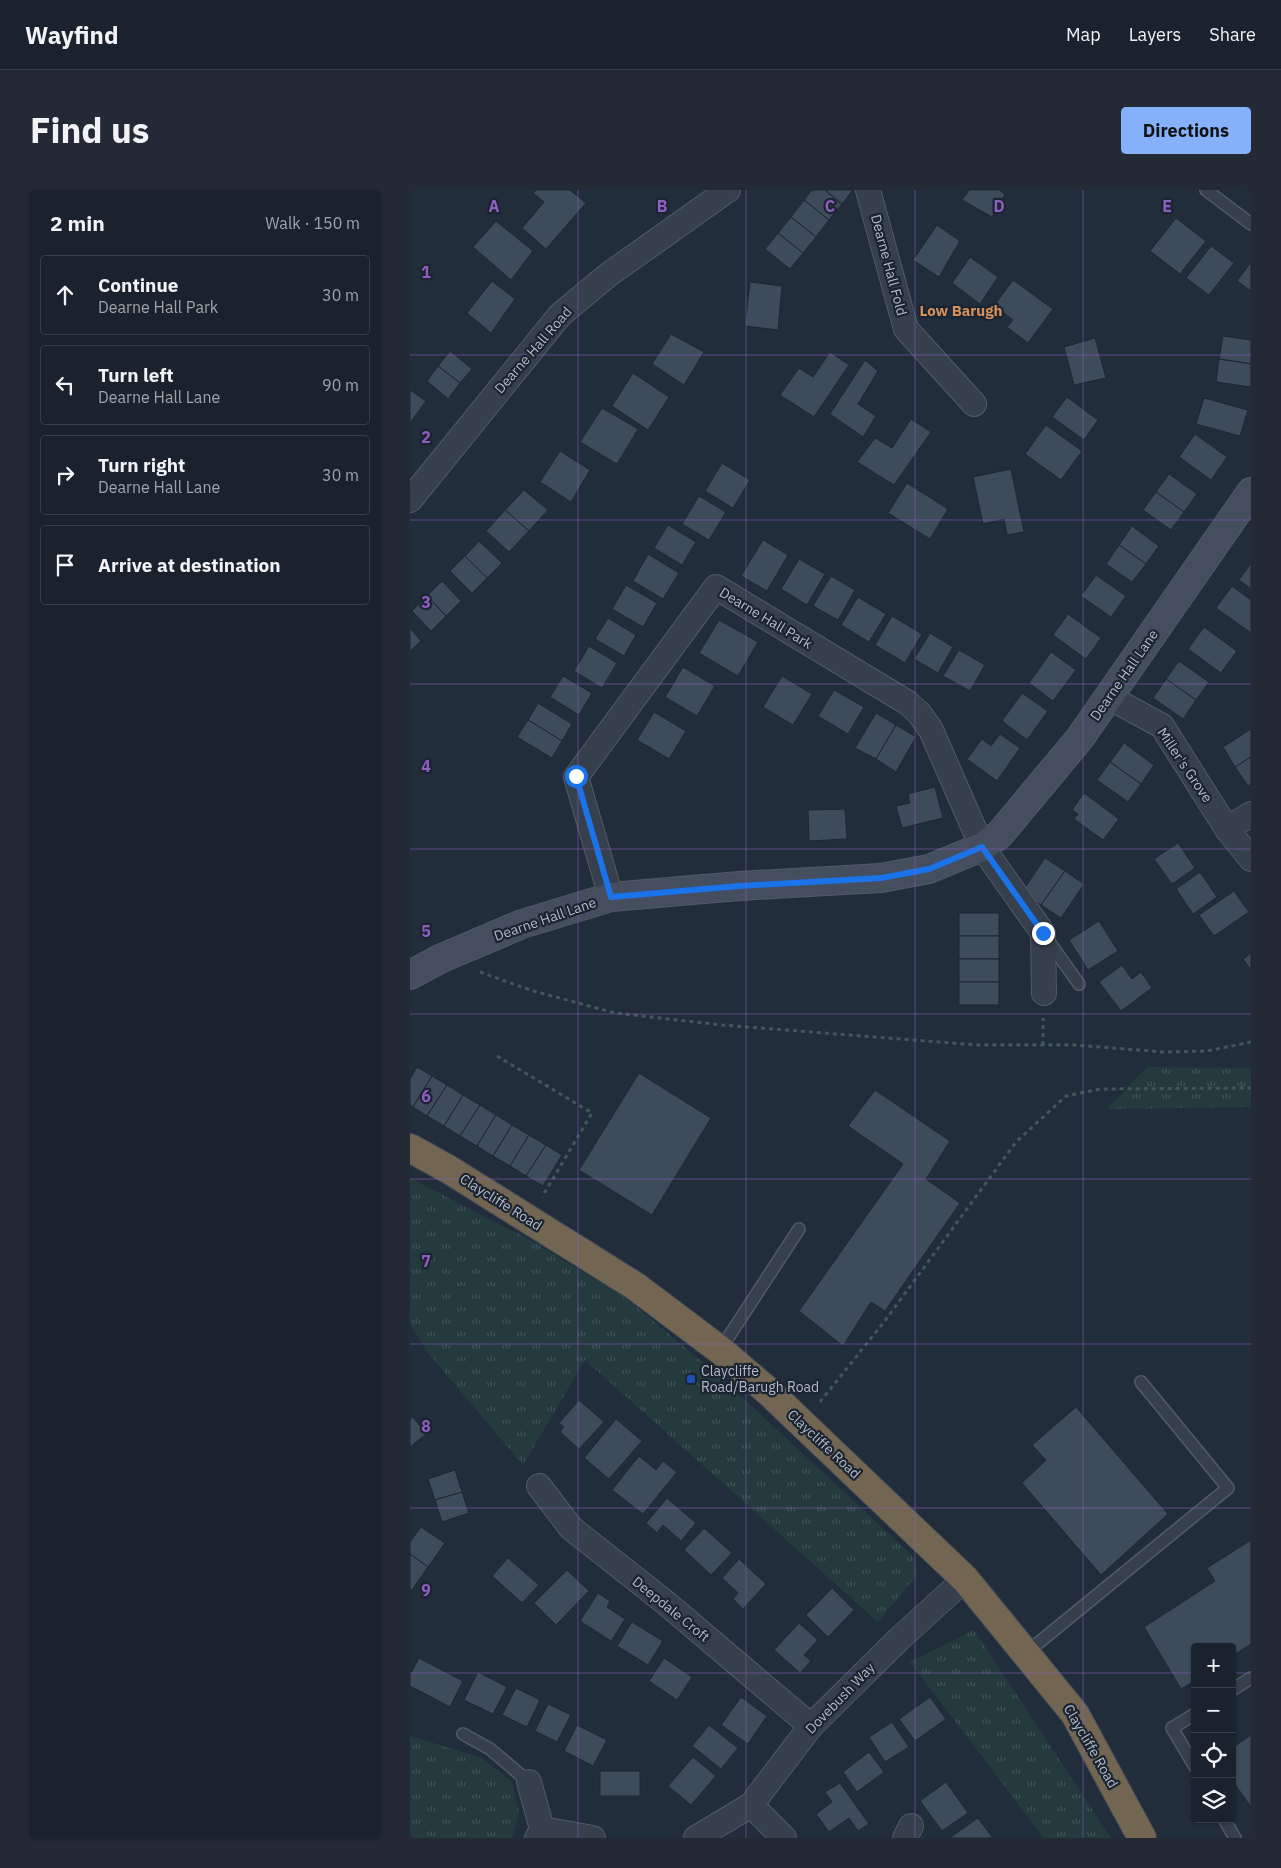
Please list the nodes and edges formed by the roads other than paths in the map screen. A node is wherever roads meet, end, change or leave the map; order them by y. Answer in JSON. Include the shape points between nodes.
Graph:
{"nodes":[{"id":1,"x":728,"y":190,"type":"edge"},
{"id":2,"x":868,"y":190,"type":"edge"},
{"id":3,"x":1206,"y":190,"type":"edge"},
{"id":4,"x":1251,"y":224,"type":"edge"},
{"id":5,"x":974,"y":404,"type":"dead end"},
{"id":6,"x":1251,"y":492,"type":"edge"},
{"id":7,"x":410,"y":500,"type":"edge"},
{"id":8,"x":1109,"y":697,"type":"junction"},
{"id":9,"x":1251,"y":814,"type":"edge"},
{"id":10,"x":1227,"y":828,"type":"junction"},
{"id":11,"x":982,"y":847,"type":"junction"},
{"id":12,"x":1251,"y":860,"type":"edge"},
{"id":13,"x":611,"y":897,"type":"junction"},
{"id":14,"x":1043,"y":933,"type":"junction"},
{"id":15,"x":410,"y":975,"type":"edge"},
{"id":16,"x":1079,"y":984,"type":"dead end"},
{"id":17,"x":1044,"y":993,"type":"dead end"},
{"id":18,"x":410,"y":1148,"type":"edge"},
{"id":19,"x":799,"y":1229,"type":"dead end"},
{"id":20,"x":720,"y":1350,"type":"junction"},
{"id":21,"x":1141,"y":1382,"type":"dead end"},
{"id":22,"x":539,"y":1486,"type":"dead end"},
{"id":23,"x":965,"y":1579,"type":"junction"},
{"id":24,"x":1026,"y":1653,"type":"junction"},
{"id":25,"x":1251,"y":1678,"type":"edge"},
{"id":26,"x":1235,"y":1688,"type":"edge"},
{"id":27,"x":1191,"y":1716,"type":"edge"},
{"id":28,"x":811,"y":1726,"type":"junction"},
{"id":29,"x":463,"y":1734,"type":"dead end"},
{"id":30,"x":1191,"y":1760,"type":"edge"},
{"id":31,"x":529,"y":1782,"type":"joint"},
{"id":32,"x":751,"y":1806,"type":"junction"},
{"id":33,"x":1226,"y":1823,"type":"edge"},
{"id":34,"x":539,"y":1833,"type":"edge"},
{"id":35,"x":593,"y":1838,"type":"edge"},
{"id":36,"x":696,"y":1838,"type":"edge"},
{"id":37,"x":784,"y":1838,"type":"edge"},
{"id":38,"x":1142,"y":1838,"type":"edge"},
{"id":39,"x":1235,"y":1838,"type":"edge"}],
"edges":[{"from":1,"to":7,"type":"street","name":"Dearne Hall Road","via":[[608,275],[560,315]]},
{"from":2,"to":5,"type":"street","name":"Dearne Hall Fold","via":[[906,329]]},
{"from":3,"to":4,"type":"lane"},
{"from":6,"to":8,"type":"main road","name":"Dearne Hall Lane"},
{"from":8,"to":10,"type":"street","name":"Miller's Grove","via":[[1162,726]]},
{"from":8,"to":11,"type":"main road","name":"Dearne Hall Lane","via":[[1048,778],[1000,834]]},
{"from":9,"to":10,"type":"street"},
{"from":10,"to":12,"type":"street","name":"Miller's Grove"},
{"from":11,"to":13,"type":"main road","name":"Dearne Hall Lane","via":[[929,869],[881,878]]},
{"from":11,"to":13,"type":"street","name":"Dearne Hall Park","via":[[931,730],[919,713],[908,703],[716,587],[576,776]]},
{"from":11,"to":14,"type":"street"},
{"from":13,"to":15,"type":"main road","name":"Dearne Hall Lane","via":[[522,924]]},
{"from":14,"to":16,"type":"lane"},
{"from":14,"to":17,"type":"street"},
{"from":18,"to":20,"type":"highway","name":"Claycliffe Road","via":[[635,1286]]},
{"from":19,"to":20,"type":"lane"},
{"from":20,"to":23,"type":"highway","name":"Claycliffe Road"},
{"from":21,"to":24,"type":"lane","via":[[1228,1488]]},
{"from":22,"to":28,"type":"street","name":"Deepdale Croft","via":[[571,1528],[666,1603]]},
{"from":23,"to":24,"type":"highway","name":"Claycliffe Road"},
{"from":23,"to":28,"type":"street","name":"Dovebush Way"},
{"from":24,"to":38,"type":"highway","name":"Claycliffe Road","via":[[1075,1714]]},
{"from":25,"to":26,"type":"lane"},
{"from":27,"to":30,"type":"lane","via":[[1172,1728]]},
{"from":28,"to":32,"type":"street","name":"Dovebush Way"},
{"from":29,"to":31,"type":"lane","via":[[490,1749]]},
{"from":31,"to":34,"type":"street"},
{"from":32,"to":36,"type":"street","name":"Dovebush Way"},
{"from":32,"to":37,"type":"street"},
{"from":33,"to":39,"type":"lane"},
{"from":34,"to":35,"type":"street"}]}
